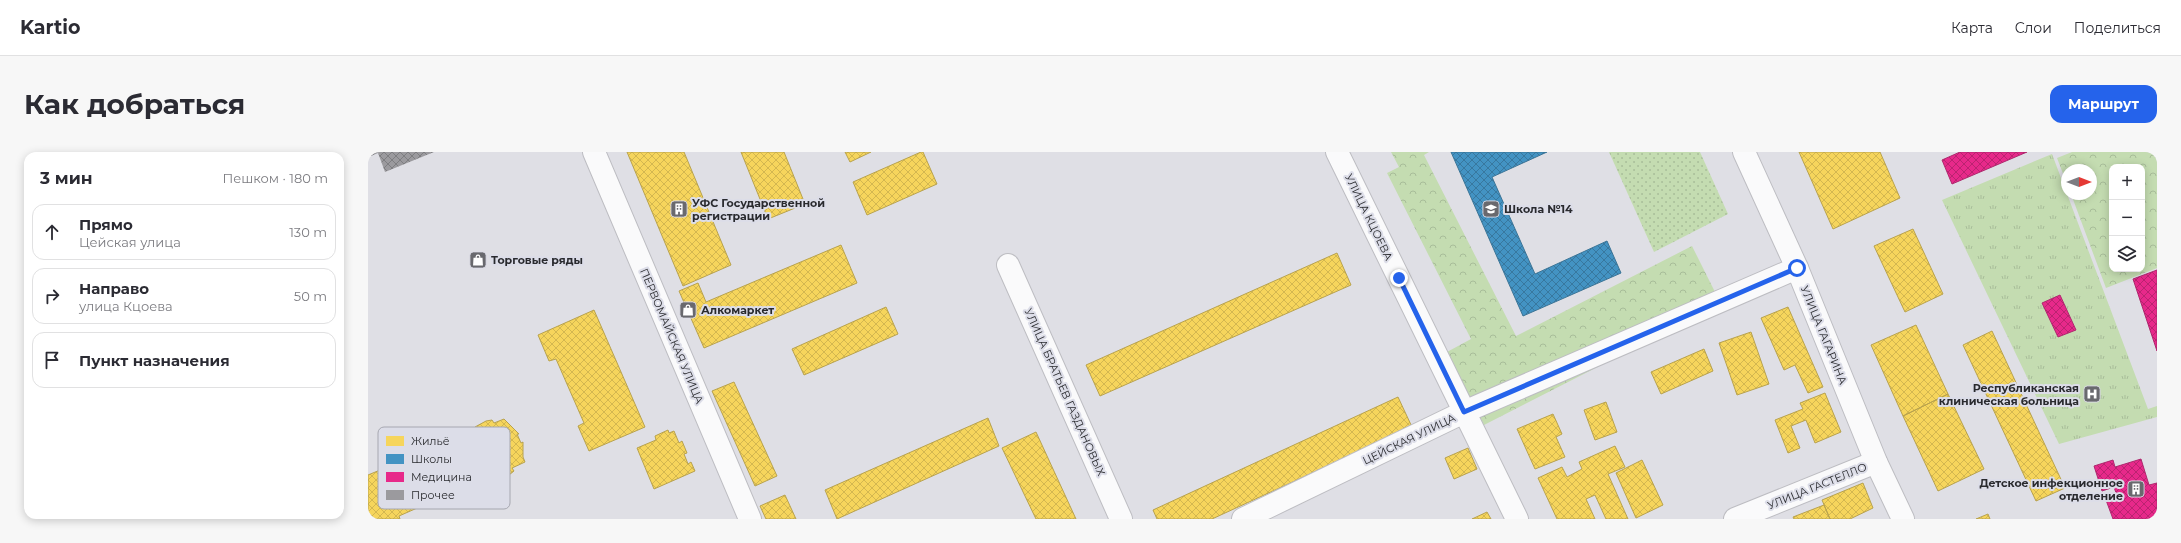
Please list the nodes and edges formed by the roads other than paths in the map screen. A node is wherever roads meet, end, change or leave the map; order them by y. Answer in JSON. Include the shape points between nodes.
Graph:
{"nodes":[{"id":1,"x":594,"y":152,"type":"edge"},
{"id":2,"x":1337,"y":152,"type":"edge"},
{"id":3,"x":1744,"y":152,"type":"edge"},
{"id":4,"x":1008,"y":265,"type":"dead end"},
{"id":5,"x":1797,"y":268,"type":"junction"},
{"id":6,"x":1464,"y":412,"type":"junction"},
{"id":7,"x":1876,"y":462,"type":"junction"},
{"id":8,"x":750,"y":519,"type":"edge"},
{"id":9,"x":1121,"y":519,"type":"edge"},
{"id":10,"x":1243,"y":519,"type":"edge"},
{"id":11,"x":1517,"y":519,"type":"edge"},
{"id":12,"x":1735,"y":519,"type":"edge"},
{"id":13,"x":1903,"y":519,"type":"edge"}],
"edges":[{"from":1,"to":8,"type":"street","name":"ПЕРВОМАЙСКАЯ УЛИЦА"},
{"from":2,"to":6,"type":"street","name":"УЛИЦА КЦОЕВА"},
{"from":3,"to":5,"type":"street","name":"УЛИЦА ГАГАРИНА"},
{"from":4,"to":9,"type":"street","name":"УЛИЦА БРАТЬЕВ ГАЗДАНОВЫХ"},
{"from":5,"to":6,"type":"street","name":"ЦЕЙСКАЯ УЛИЦА"},
{"from":5,"to":7,"type":"street","name":"УЛИЦА ГАГАРИНА"},
{"from":6,"to":10,"type":"street","name":"ЦЕЙСКАЯ УЛИЦА"},
{"from":6,"to":11,"type":"street","name":"УЛИЦА КЦОЕВА"},
{"from":7,"to":12,"type":"street","name":"УЛИЦА ГАСТЕЛЛО"},
{"from":7,"to":13,"type":"street","name":"УЛИЦА ГАГАРИНА"}]}
